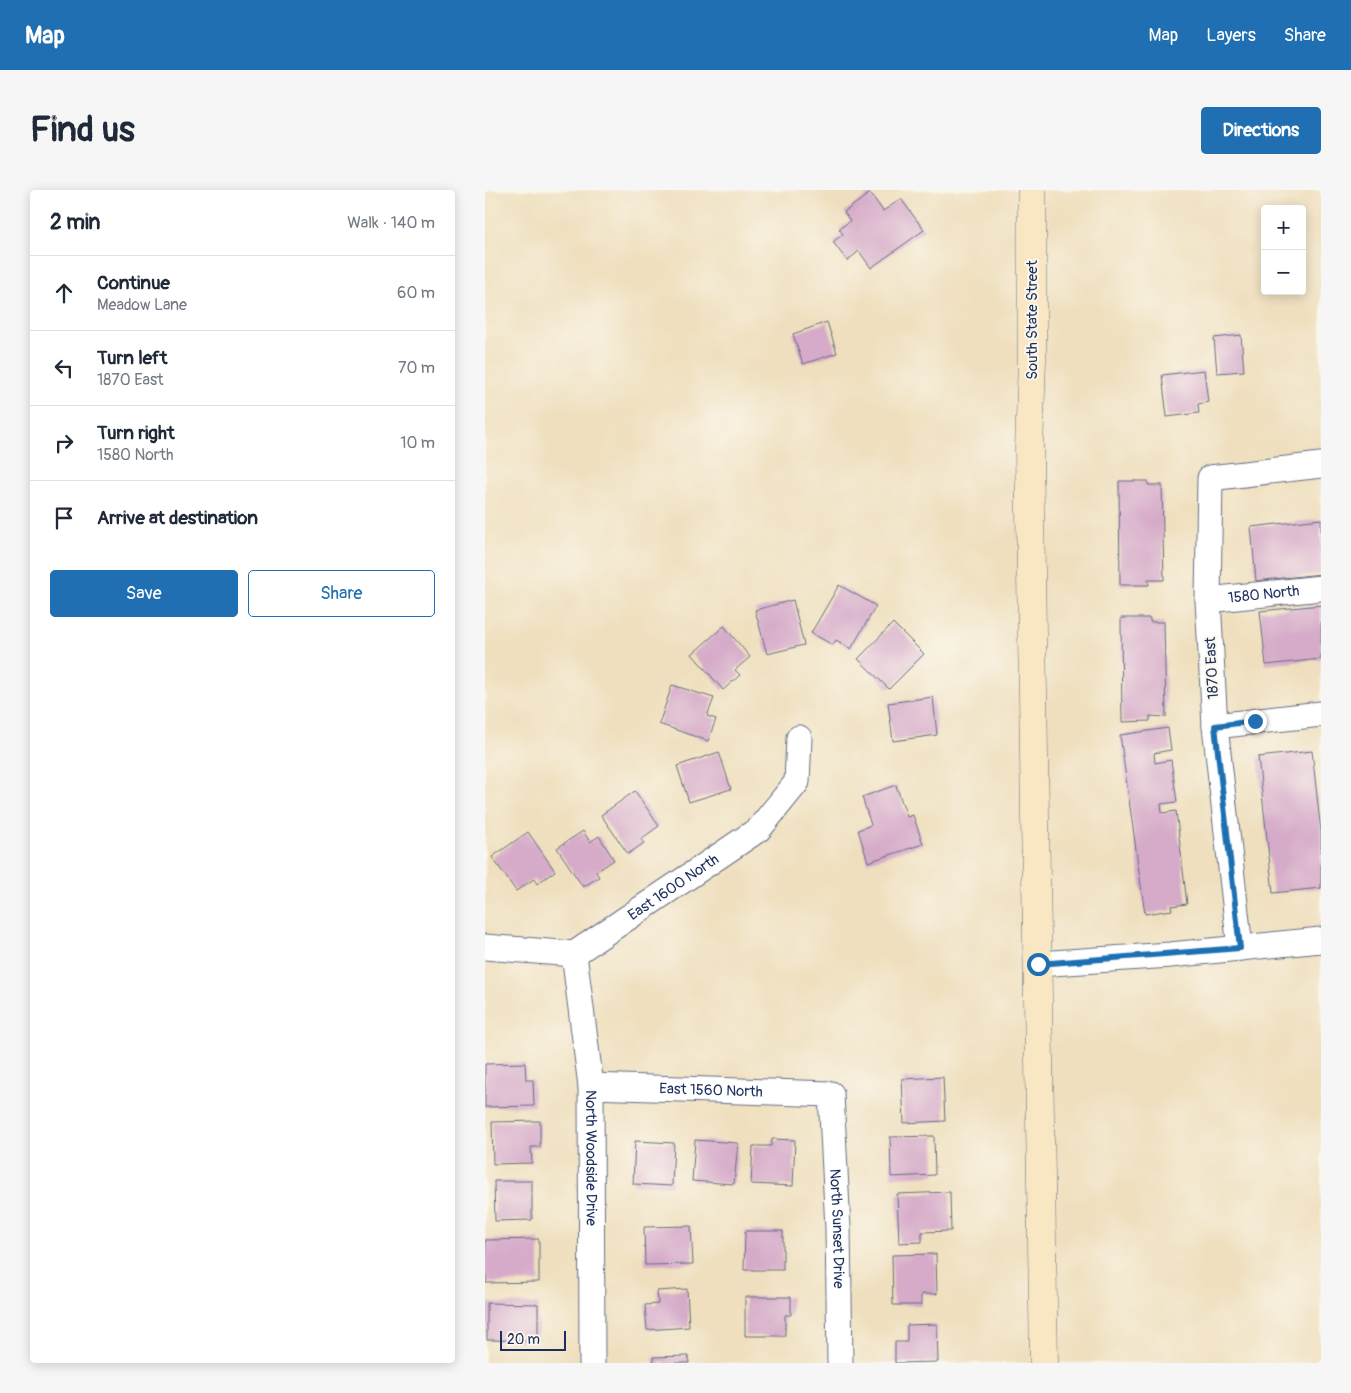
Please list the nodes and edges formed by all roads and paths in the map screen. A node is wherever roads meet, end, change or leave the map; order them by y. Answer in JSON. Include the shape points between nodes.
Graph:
{"nodes":[{"id":1,"x":1032,"y":190,"type":"edge"},
{"id":2,"x":1321,"y":465,"type":"edge"},
{"id":3,"x":1321,"y":588,"type":"edge"},
{"id":4,"x":1207,"y":600,"type":"junction"},
{"id":5,"x":1321,"y":714,"type":"edge"},
{"id":6,"x":1215,"y":726,"type":"junction"},
{"id":7,"x":799,"y":738,"type":"dead end"},
{"id":8,"x":1321,"y":940,"type":"edge"},
{"id":9,"x":485,"y":947,"type":"edge"},
{"id":10,"x":1240,"y":948,"type":"junction"},
{"id":11,"x":573,"y":954,"type":"junction"},
{"id":12,"x":1038,"y":964,"type":"junction"},
{"id":13,"x":591,"y":1086,"type":"junction"},
{"id":14,"x":831,"y":1094,"type":"joint"},
{"id":15,"x":592,"y":1363,"type":"edge"},
{"id":16,"x":839,"y":1363,"type":"edge"},
{"id":17,"x":1044,"y":1363,"type":"edge"}],
"edges":[{"from":1,"to":12,"type":"main road","name":"South State Street","via":[[1029,450]]},
{"from":2,"to":4,"type":"street","name":"1870 East","via":[[1211,478]]},
{"from":3,"to":4,"type":"street","name":"1580 North"},
{"from":4,"to":6,"type":"street","name":"1870 East"},
{"from":5,"to":6,"type":"street"},
{"from":6,"to":10,"type":"street","name":"1870 East"},
{"from":7,"to":11,"type":"street","name":"East 1600 North","via":[[797,782],[759,830]]},
{"from":8,"to":10,"type":"street"},
{"from":9,"to":11,"type":"street"},
{"from":10,"to":12,"type":"street"},
{"from":11,"to":13,"type":"street","name":"North Woodside Drive"},
{"from":12,"to":17,"type":"main road","name":"South State Street"},
{"from":13,"to":14,"type":"street","name":"East 1560 North"},
{"from":13,"to":15,"type":"street","name":"North Woodside Drive"},
{"from":14,"to":16,"type":"street","name":"North Sunset Drive","via":[[838,1228]]}]}
